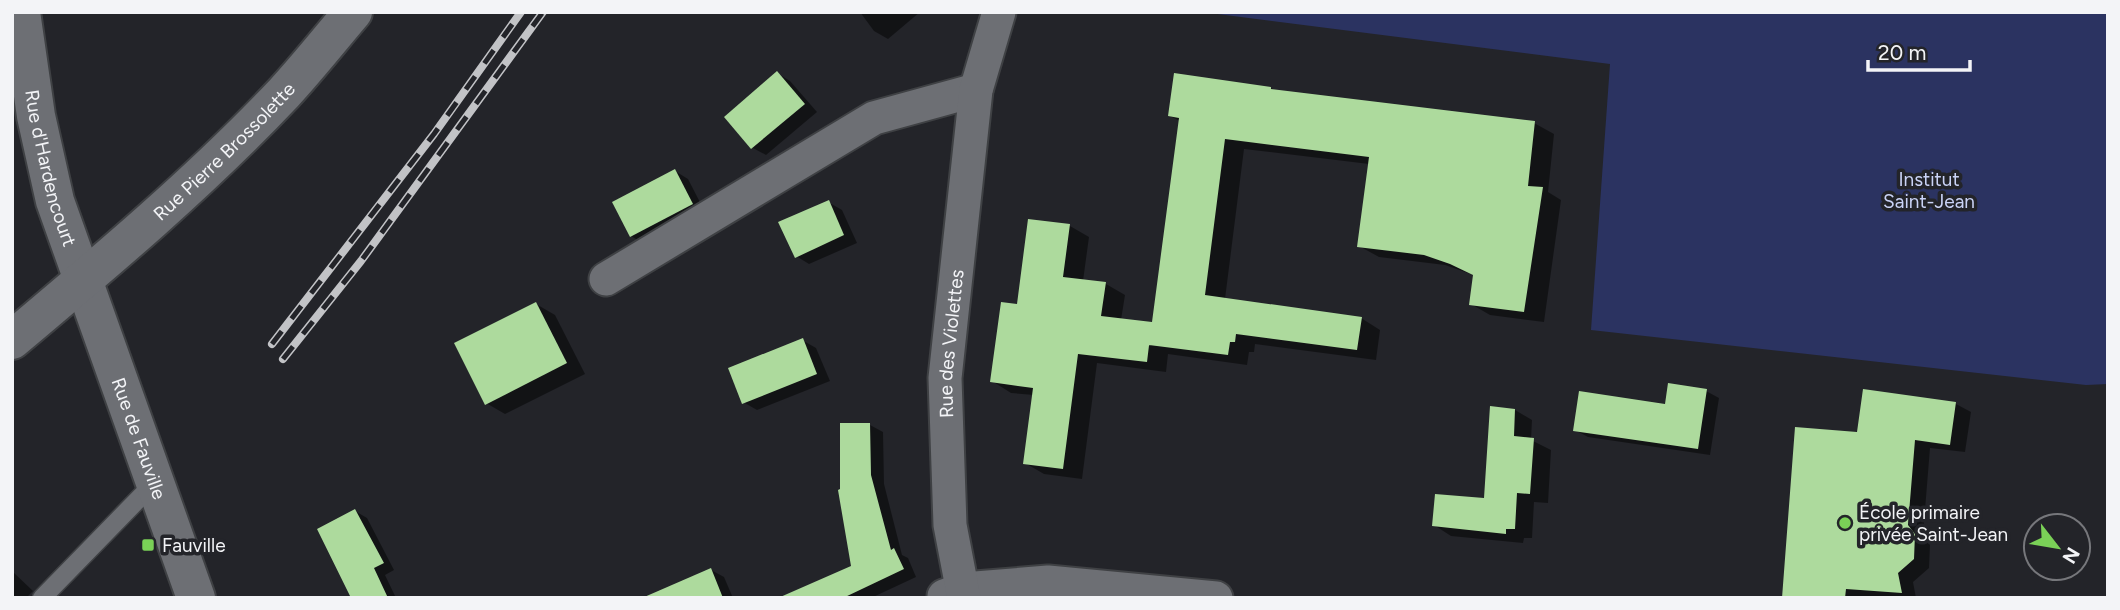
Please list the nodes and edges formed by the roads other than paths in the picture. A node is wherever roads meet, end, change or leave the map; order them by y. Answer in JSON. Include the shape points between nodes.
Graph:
{"nodes":[{"id":1,"x":21,"y":12,"type":"edge"},
{"id":2,"x":353,"y":12,"type":"edge"},
{"id":3,"x":999,"y":12,"type":"edge"},
{"id":4,"x":976,"y":90,"type":"junction"},
{"id":5,"x":606,"y":279,"type":"dead end"},
{"id":6,"x":83,"y":280,"type":"junction"},
{"id":7,"x":12,"y":340,"type":"edge"},
{"id":8,"x":156,"y":482,"type":"junction"},
{"id":9,"x":956,"y":595,"type":"edge"},
{"id":10,"x":42,"y":598,"type":"edge"},
{"id":11,"x":196,"y":598,"type":"edge"},
{"id":12,"x":1216,"y":598,"type":"edge"}],
"edges":[{"from":1,"to":6,"type":"main road","name":"Rue d'Hardencourt","via":[[36,116],[55,201]]},
{"from":2,"to":6,"type":"main road","name":"Rue Pierre Brossolette","via":[[233,144]]},
{"from":3,"to":4,"type":"street","name":"Rue des Violettes"},
{"from":4,"to":5,"type":"street","via":[[874,118]]},
{"from":4,"to":9,"type":"street","name":"Rue des Violettes","via":[[946,378]]},
{"from":6,"to":7,"type":"main road","name":"Rue Pierre Brossolette"},
{"from":6,"to":8,"type":"main road","name":"Rue de Fauville"},
{"from":8,"to":10,"type":"lane"},
{"from":8,"to":11,"type":"main road","name":"Rue de Fauville"},
{"from":9,"to":12,"type":"street","via":[[1048,582]]}]}
